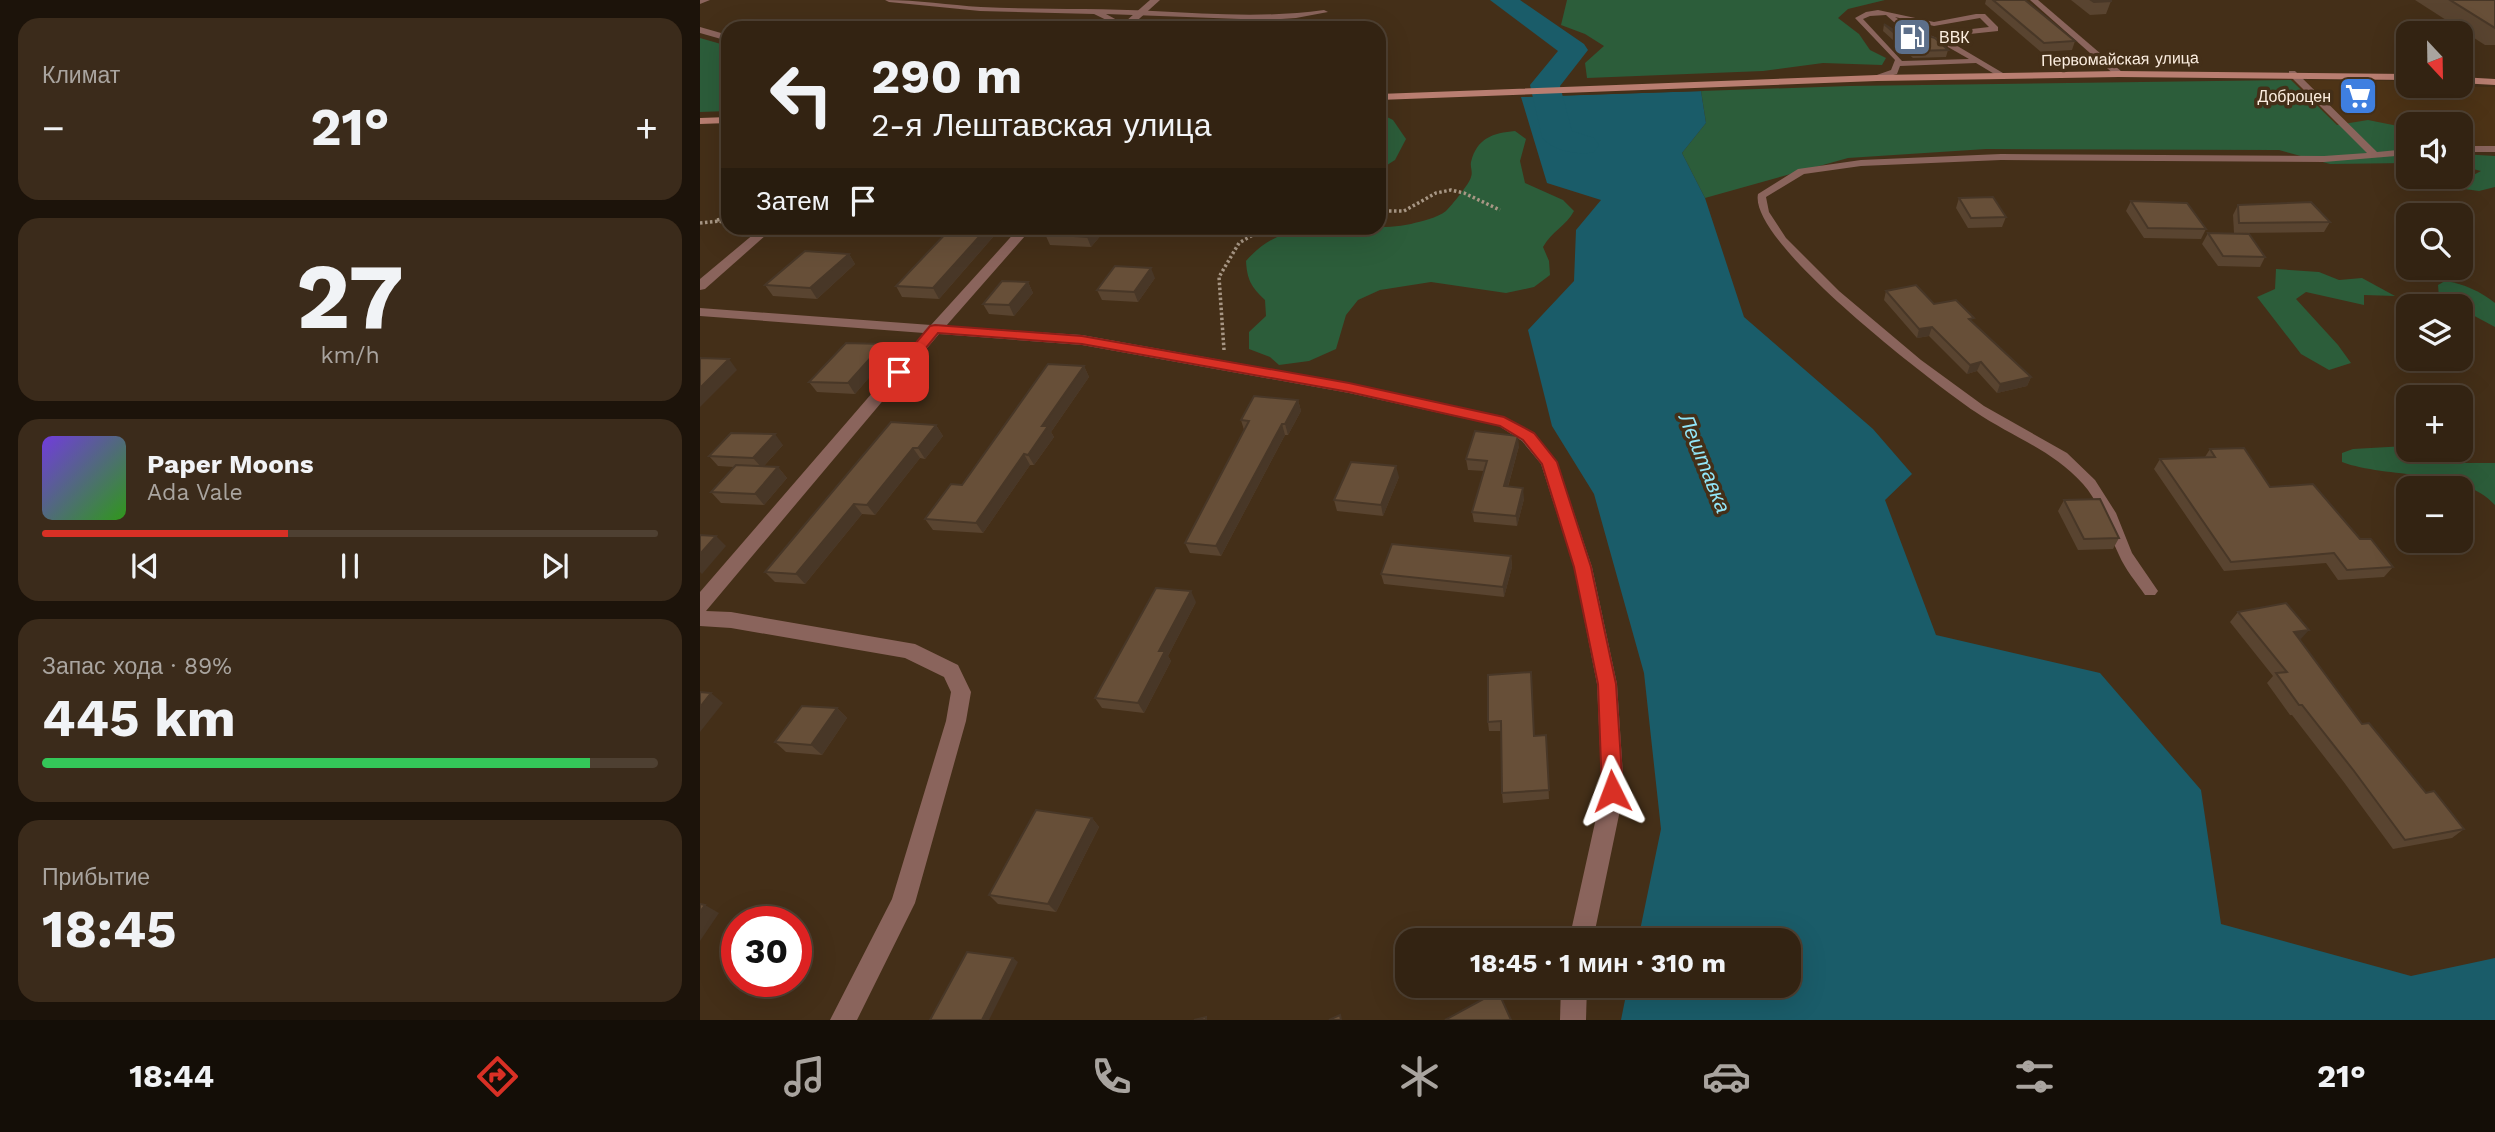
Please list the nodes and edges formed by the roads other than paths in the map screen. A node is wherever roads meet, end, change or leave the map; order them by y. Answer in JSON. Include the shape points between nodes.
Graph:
{"nodes":[{"id":1,"x":706,"y":0,"type":"edge"},
{"id":2,"x":889,"y":0,"type":"edge"},
{"id":3,"x":1155,"y":0,"type":"edge"},
{"id":4,"x":2034,"y":0,"type":"edge"},
{"id":5,"x":700,"y":2,"type":"edge"},
{"id":6,"x":1143,"y":10,"type":"junction"},
{"id":7,"x":1881,"y":11,"type":"junction"},
{"id":8,"x":1095,"y":12,"type":"junction"},
{"id":9,"x":1324,"y":12,"type":"dead end"},
{"id":10,"x":1868,"y":13,"type":"junction"},
{"id":11,"x":1112,"y":21,"type":"edge"},
{"id":12,"x":1131,"y":21,"type":"edge"},
{"id":13,"x":1882,"y":24,"type":"edge"},
{"id":14,"x":1933,"y":24,"type":"junction"},
{"id":15,"x":700,"y":30,"type":"edge"},
{"id":16,"x":1946,"y":34,"type":"junction"},
{"id":17,"x":721,"y":36,"type":"edge"},
{"id":18,"x":1901,"y":37,"type":"edge"},
{"id":19,"x":1924,"y":37,"type":"junction"},
{"id":20,"x":1951,"y":45,"type":"junction"},
{"id":21,"x":1977,"y":61,"type":"junction"},
{"id":22,"x":1898,"y":65,"type":"junction"},
{"id":23,"x":2119,"y":74,"type":"junction"},
{"id":24,"x":2292,"y":74,"type":"junction"},
{"id":25,"x":2004,"y":76,"type":"junction"},
{"id":26,"x":2396,"y":77,"type":"edge"},
{"id":27,"x":1877,"y":78,"type":"junction"},
{"id":28,"x":2473,"y":81,"type":"edge"},
{"id":29,"x":2495,"y":82,"type":"edge"},
{"id":30,"x":1386,"y":97,"type":"edge"},
{"id":31,"x":721,"y":120,"type":"edge"},
{"id":32,"x":700,"y":121,"type":"edge"},
{"id":33,"x":2473,"y":149,"type":"edge"},
{"id":34,"x":2495,"y":149,"type":"edge"},
{"id":35,"x":2396,"y":153,"type":"edge"},
{"id":36,"x":2375,"y":155,"type":"junction"},
{"id":37,"x":760,"y":235,"type":"edge"},
{"id":38,"x":1020,"y":235,"type":"edge"},
{"id":39,"x":700,"y":286,"type":"edge"},
{"id":40,"x":700,"y":312,"type":"edge"},
{"id":41,"x":935,"y":329,"type":"junction"},
{"id":42,"x":2150,"y":592,"type":"dead end"},
{"id":43,"x":700,"y":605,"type":"edge"},
{"id":44,"x":700,"y":618,"type":"edge"},
{"id":45,"x":1583,"y":928,"type":"edge"},
{"id":46,"x":1574,"y":998,"type":"edge"},
{"id":47,"x":843,"y":1020,"type":"edge"},
{"id":48,"x":1573,"y":1020,"type":"edge"}],
"edges":[{"from":1,"to":5,"type":"lane"},
{"from":2,"to":8,"type":"lane","via":[[980,9]]},
{"from":3,"to":6,"type":"street"},
{"from":4,"to":23,"type":"lane"},
{"from":6,"to":8,"type":"lane"},
{"from":6,"to":9,"type":"lane","via":[[1268,19]]},
{"from":6,"to":12,"type":"street"},
{"from":7,"to":10,"type":"lane"},
{"from":7,"to":14,"type":"lane"},
{"from":7,"to":19,"type":"lane"},
{"from":8,"to":11,"type":"lane"},
{"from":10,"to":13,"type":"lane"},
{"from":10,"to":22,"type":"lane","via":[[1859,18],[1861,23],[1899,60]]},
{"from":14,"to":16,"type":"lane"},
{"from":14,"to":16,"type":"lane","via":[[1982,16],[1995,29]]},
{"from":15,"to":17,"type":"street"},
{"from":16,"to":20,"type":"lane"},
{"from":18,"to":19,"type":"lane"},
{"from":19,"to":20,"type":"lane"},
{"from":20,"to":21,"type":"lane"},
{"from":21,"to":22,"type":"lane"},
{"from":21,"to":25,"type":"lane"},
{"from":22,"to":27,"type":"lane","via":[[1894,72]]},
{"from":23,"to":24,"type":"main road","name":"Первомайская улица"},
{"from":23,"to":25,"type":"main road","name":"Первомайская улица"},
{"from":24,"to":26,"type":"main road","name":"Первомайская улица"},
{"from":24,"to":36,"type":"lane"},
{"from":25,"to":27,"type":"main road","name":"Первомайская улица"},
{"from":27,"to":30,"type":"main road","name":"Первомайская улица"},
{"from":28,"to":29,"type":"main road"},
{"from":31,"to":32,"type":"main road"},
{"from":33,"to":34,"type":"lane"},
{"from":35,"to":36,"type":"lane"},
{"from":36,"to":42,"type":"lane","via":[[2324,159],[2001,157],[1861,163],[1801,171],[1761,196],[1764,212],[1782,240],[1835,293],[1917,363],[1980,409],[2062,456],[2090,483]]},
{"from":37,"to":39,"type":"street"},
{"from":38,"to":41,"type":"street"},
{"from":40,"to":41,"type":"street"},
{"from":41,"to":43,"type":"street"},
{"from":41,"to":45,"type":"street","via":[[1082,340],[1225,364],[1504,422],[1528,437],[1549,462],[1583,567],[1607,684],[1612,791]]},
{"from":44,"to":47,"type":"street","via":[[908,650],[951,671],[961,692],[904,903]]},
{"from":46,"to":48,"type":"street"}]}
